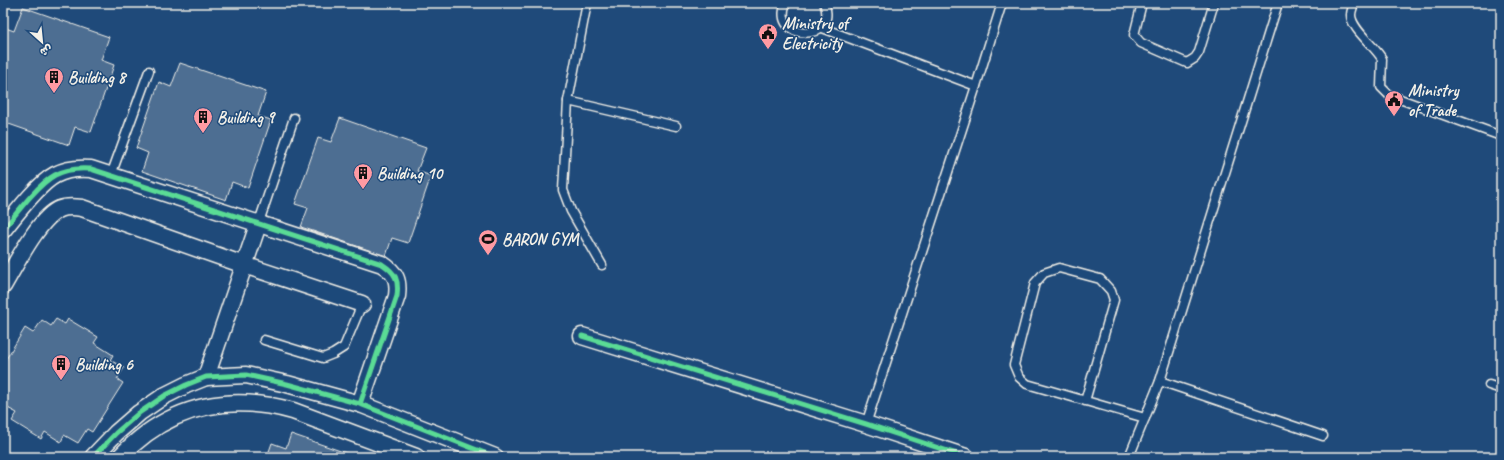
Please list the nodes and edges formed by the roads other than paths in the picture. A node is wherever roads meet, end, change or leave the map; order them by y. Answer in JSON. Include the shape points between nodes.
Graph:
{"nodes":[{"id":1,"x":587,"y":3,"type":"edge"},
{"id":2,"x":786,"y":3,"type":"edge"},
{"id":3,"x":824,"y":3,"type":"edge"},
{"id":4,"x":1002,"y":3,"type":"edge"},
{"id":5,"x":1142,"y":3,"type":"edge"},
{"id":6,"x":1214,"y":3,"type":"edge"},
{"id":7,"x":1278,"y":3,"type":"edge"},
{"id":8,"x":1354,"y":3,"type":"edge"},
{"id":9,"x":820,"y":27,"type":"junction"},
{"id":10,"x":149,"y":70,"type":"dead end"},
{"id":11,"x":976,"y":86,"type":"junction"},
{"id":12,"x":568,"y":101,"type":"junction"},
{"id":13,"x":294,"y":118,"type":"dead end"},
{"id":14,"x":676,"y":126,"type":"dead end"},
{"id":15,"x":1501,"y":136,"type":"edge"},
{"id":16,"x":111,"y":175,"type":"junction"},
{"id":17,"x":259,"y":222,"type":"junction"},
{"id":18,"x":3,"y":230,"type":"edge"},
{"id":19,"x":602,"y":265,"type":"dead end"},
{"id":20,"x":244,"y":266,"type":"junction"},
{"id":21,"x":3,"y":286,"type":"edge"},
{"id":22,"x":362,"y":304,"type":"joint"},
{"id":23,"x":582,"y":336,"type":"dead end"},
{"id":24,"x":264,"y":340,"type":"dead end"},
{"id":25,"x":206,"y":377,"type":"junction"},
{"id":26,"x":1160,"y":381,"type":"junction"},
{"id":27,"x":1489,"y":385,"type":"dead end"},
{"id":28,"x":1501,"y":389,"type":"edge"},
{"id":29,"x":1085,"y":401,"type":"junction"},
{"id":30,"x":360,"y":404,"type":"junction"},
{"id":31,"x":1144,"y":418,"type":"junction"},
{"id":32,"x":866,"y":424,"type":"junction"},
{"id":33,"x":1323,"y":436,"type":"dead end"},
{"id":34,"x":93,"y":457,"type":"edge"},
{"id":35,"x":120,"y":457,"type":"edge"},
{"id":36,"x":416,"y":457,"type":"edge"},
{"id":37,"x":495,"y":457,"type":"edge"},
{"id":38,"x":966,"y":457,"type":"edge"},
{"id":39,"x":1129,"y":457,"type":"edge"}],
"edges":[{"from":1,"to":12,"type":"lane"},
{"from":2,"to":9,"type":"lane","via":[[785,21],[790,28],[805,34]]},
{"from":3,"to":9,"type":"lane","via":[[827,12]]},
{"from":4,"to":11,"type":"lane"},
{"from":5,"to":6,"type":"lane","via":[[1134,35],[1141,42],[1187,63],[1199,52]]},
{"from":7,"to":26,"type":"lane"},
{"from":8,"to":15,"type":"lane","via":[[1351,18],[1359,32],[1382,59],[1383,91]]},
{"from":9,"to":11,"type":"lane"},
{"from":10,"to":16,"type":"lane"},
{"from":11,"to":32,"type":"lane"},
{"from":12,"to":14,"type":"lane"},
{"from":12,"to":19,"type":"lane","via":[[563,190],[571,211]]},
{"from":13,"to":17,"type":"lane"},
{"from":16,"to":17,"type":"street"},
{"from":16,"to":18,"type":"street","via":[[78,168],[55,175],[46,181]]},
{"from":17,"to":20,"type":"street"},
{"from":17,"to":30,"type":"street","via":[[382,264],[396,277],[397,296]]},
{"from":20,"to":21,"type":"street","via":[[82,208],[71,207],[51,214],[44,222]]},
{"from":20,"to":22,"type":"street"},
{"from":20,"to":25,"type":"street"},
{"from":22,"to":24,"type":"lane","via":[[344,347],[323,358]]},
{"from":23,"to":32,"type":"street"},
{"from":25,"to":30,"type":"street","via":[[246,376],[287,384]]},
{"from":25,"to":34,"type":"street","via":[[164,396],[116,433]]},
{"from":26,"to":31,"type":"lane"},
{"from":26,"to":33,"type":"lane"},
{"from":27,"to":28,"type":"lane"},
{"from":29,"to":29,"type":"lane","via":[[1028,384],[1019,377],[1014,365],[1035,283],[1044,273],[1059,268],[1100,279],[1111,290],[1114,300]]},
{"from":29,"to":31,"type":"lane"},
{"from":30,"to":37,"type":"street"},
{"from":31,"to":39,"type":"lane"},
{"from":32,"to":38,"type":"street"},
{"from":35,"to":36,"type":"street","via":[[149,431],[168,420],[188,411],[230,402],[273,405]]}]}
